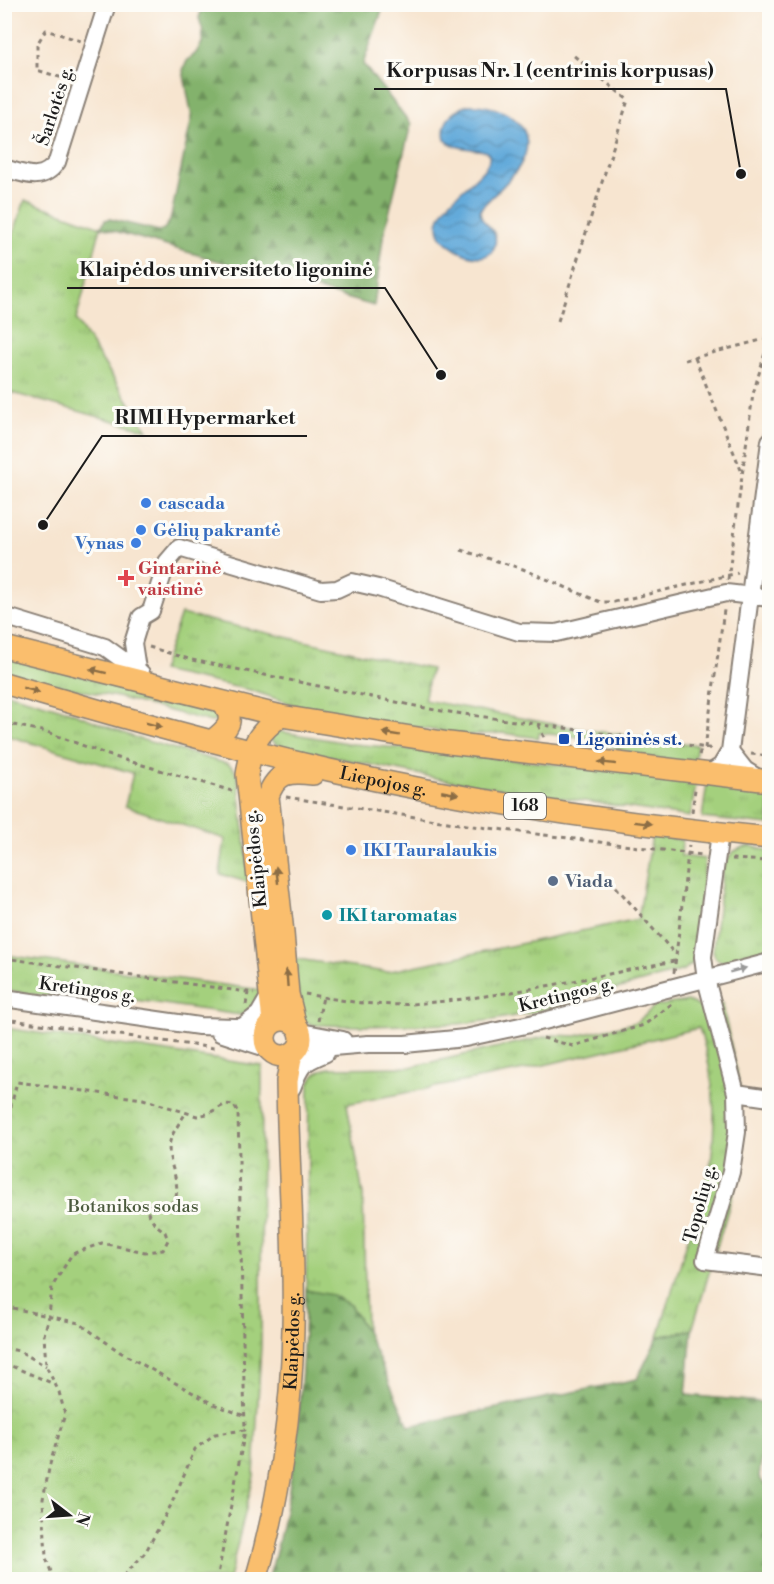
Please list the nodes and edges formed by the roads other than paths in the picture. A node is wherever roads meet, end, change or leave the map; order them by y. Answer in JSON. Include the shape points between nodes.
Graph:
{"nodes":[{"id":1,"x":107,"y":4,"type":"edge"},
{"id":2,"x":4,"y":168,"type":"edge"},
{"id":3,"x":770,"y":441,"type":"edge"},
{"id":4,"x":750,"y":595,"type":"junction"},
{"id":5,"x":770,"y":598,"type":"edge"},
{"id":6,"x":4,"y":616,"type":"edge"},
{"id":7,"x":133,"y":643,"type":"junction"},
{"id":8,"x":4,"y":647,"type":"edge"},
{"id":9,"x":105,"y":647,"type":"junction"},
{"id":10,"x":137,"y":669,"type":"junction"},
{"id":11,"x":4,"y":683,"type":"edge"},
{"id":12,"x":155,"y":686,"type":"junction"},
{"id":13,"x":224,"y":703,"type":"junction"},
{"id":14,"x":281,"y":716,"type":"junction"},
{"id":15,"x":184,"y":733,"type":"junction"},
{"id":16,"x":212,"y":741,"type":"junction"},
{"id":17,"x":730,"y":751,"type":"junction"},
{"id":18,"x":250,"y":752,"type":"junction"},
{"id":19,"x":331,"y":770,"type":"junction"},
{"id":20,"x":703,"y":773,"type":"junction"},
{"id":21,"x":766,"y":781,"type":"edge"},
{"id":22,"x":255,"y":789,"type":"junction"},
{"id":23,"x":720,"y":833,"type":"junction"},
{"id":24,"x":770,"y":838,"type":"edge"},
{"id":25,"x":770,"y":962,"type":"edge"},
{"id":26,"x":706,"y":979,"type":"junction"},
{"id":27,"x":279,"y":994,"type":"junction"},
{"id":28,"x":4,"y":998,"type":"edge"},
{"id":29,"x":270,"y":1025,"type":"junction"},
{"id":30,"x":199,"y":1026,"type":"junction"},
{"id":31,"x":242,"y":1027,"type":"junction"},
{"id":32,"x":288,"y":1044,"type":"junction"},
{"id":33,"x":368,"y":1044,"type":"junction"},
{"id":34,"x":340,"y":1047,"type":"junction"},
{"id":35,"x":287,"y":1091,"type":"junction"},
{"id":36,"x":736,"y":1093,"type":"junction"},
{"id":37,"x":770,"y":1098,"type":"edge"},
{"id":38,"x":770,"y":1268,"type":"edge"},
{"id":39,"x":256,"y":1580,"type":"edge"}],
"edges":[{"from":1,"to":2,"type":"street","name":"Šarlotės g.","via":[[61,153],[52,170],[37,176]]},
{"from":3,"to":4,"type":"street"},
{"from":4,"to":5,"type":"street"},
{"from":4,"to":7,"type":"street","via":[[726,593],[556,633],[519,632],[378,588],[352,582],[337,589],[321,590],[179,548],[167,562],[151,611],[141,617]]},
{"from":4,"to":17,"type":"street"},
{"from":6,"to":9,"type":"street"},
{"from":7,"to":9,"type":"street"},
{"from":7,"to":10,"type":"street"},
{"from":12,"to":8,"type":"main road","one_way":true},
{"from":9,"to":10,"type":"street"},
{"from":10,"to":12,"type":"street"},
{"from":11,"to":15,"type":"main road","name":"Liepojos g.","number":"168","one_way":true},
{"from":12,"to":13,"type":"main road"},
{"from":13,"to":14,"type":"main road"},
{"from":13,"to":16,"type":"main road","via":[[230,714],[229,723]]},
{"from":14,"to":18,"type":"main road","via":[[261,732]]},
{"from":20,"to":14,"type":"main road","one_way":true,"via":[[449,743]]},
{"from":15,"to":16,"type":"main road","name":"Liepojos g.","number":"168"},
{"from":15,"to":22,"type":"main road","via":[[198,747],[237,762]]},
{"from":16,"to":18,"type":"main road","name":"Liepojos g.","number":"168"},
{"from":17,"to":20,"type":"street","via":[[721,766]]},
{"from":17,"to":21,"type":"street","via":[[745,770]]},
{"from":18,"to":19,"type":"main road","name":"Liepojos g.","number":"168"},
{"from":18,"to":22,"type":"main road","name":"Klaipėdos g."},
{"from":19,"to":22,"type":"main road","via":[[318,774],[294,771]]},
{"from":19,"to":23,"type":"main road","name":"Liepojos g.","number":"168","one_way":true,"via":[[479,798]]},
{"from":20,"to":21,"type":"main road"},
{"from":22,"to":27,"type":"main road","name":"Klaipėdos g."},
{"from":23,"to":24,"type":"main road","name":"Liepojos g.","number":"168"},
{"from":23,"to":26,"type":"street","via":[[702,957]]},
{"from":26,"to":25,"type":"street","name":"Kretingos g.","one_way":true},
{"from":26,"to":33,"type":"street","name":"Kretingos g.","via":[[487,1033],[435,1042]]},
{"from":26,"to":36,"type":"street"},
{"from":27,"to":29,"type":"main road"},
{"from":27,"to":31,"type":"street"},
{"from":32,"to":27,"type":"main road","one_way":true},
{"from":28,"to":30,"type":"street","name":"Kretingos g."},
{"from":29,"to":31,"type":"street","name":"Kretingos g."},
{"from":29,"to":32,"type":"main road","via":[[288,1020]]},
{"from":30,"to":31,"type":"street","name":"Kretingos g."},
{"from":30,"to":32,"type":"street","name":"Kretingos g."},
{"from":32,"to":33,"type":"street","name":"Kretingos g.","via":[[309,1035]]},
{"from":32,"to":34,"type":"street","name":"Kretingos g."},
{"from":32,"to":35,"type":"main road"},
{"from":33,"to":34,"type":"street","name":"Kretingos g."},
{"from":34,"to":35,"type":"street","name":"Klaipėdos g.","via":[[308,1060]]},
{"from":35,"to":39,"type":"main road","name":"Klaipėdos g.","via":[[294,1328],[289,1403]]},
{"from":36,"to":37,"type":"street"},
{"from":36,"to":38,"type":"street","name":"Topolių g.","via":[[737,1132],[730,1172],[705,1260]]}]}
